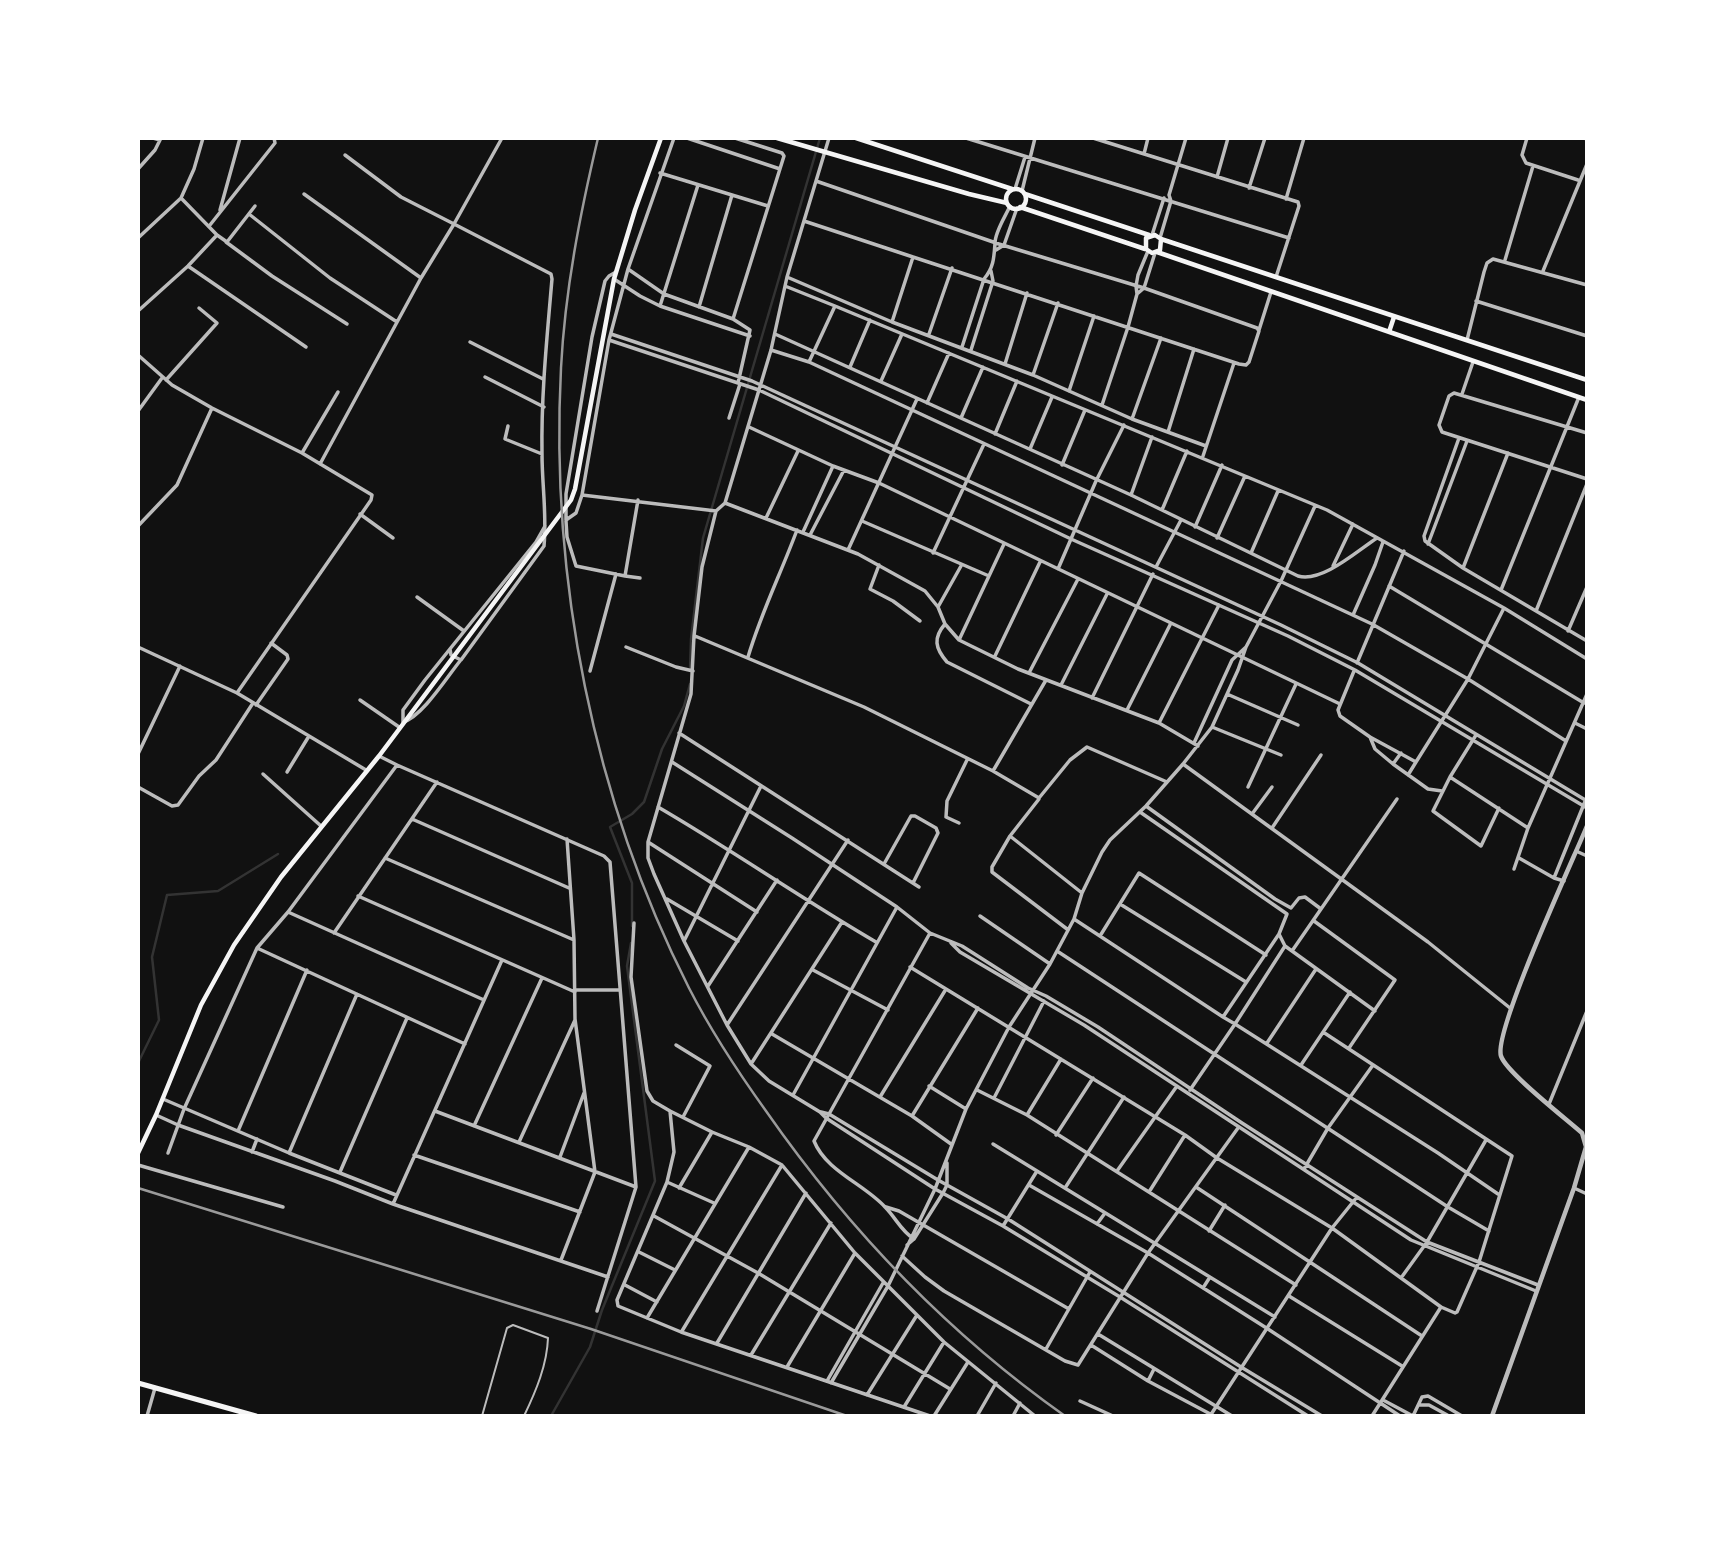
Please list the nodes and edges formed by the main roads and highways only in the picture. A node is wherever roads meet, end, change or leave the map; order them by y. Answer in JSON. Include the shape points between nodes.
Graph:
{"nodes":[{"id":1,"x":777,"y":138,"type":"edge"},
{"id":2,"x":856,"y":138,"type":"edge"},
{"id":3,"x":661,"y":139,"type":"edge"},
{"id":4,"x":1014,"y":189,"type":"junction"},
{"id":5,"x":1024,"y":193,"type":"junction"},
{"id":6,"x":1008,"y":205,"type":"junction"},
{"id":7,"x":1019,"y":208,"type":"junction"},
{"id":8,"x":1151,"y":235,"type":"junction"},
{"id":9,"x":1161,"y":238,"type":"junction"},
{"id":10,"x":1147,"y":250,"type":"junction"},
{"id":11,"x":1156,"y":252,"type":"junction"},
{"id":12,"x":1394,"y":317,"type":"junction"},
{"id":13,"x":1389,"y":332,"type":"junction"},
{"id":14,"x":1587,"y":380,"type":"edge"},
{"id":15,"x":1587,"y":400,"type":"edge"},
{"id":16,"x":138,"y":1153,"type":"edge"},
{"id":17,"x":138,"y":1383,"type":"edge"},
{"id":18,"x":256,"y":1416,"type":"edge"}],
"edges":[{"from":1,"to":6,"type":"main road"},
{"from":2,"to":4,"type":"main road"},
{"from":3,"to":16,"type":"main road","via":[[612,286],[571,500],[379,756],[281,877],[234,945],[201,1005]]},
{"from":4,"to":5,"type":"main road"},
{"from":4,"to":6,"type":"main road","via":[[1007,195]]},
{"from":5,"to":7,"type":"main road","via":[[1025,202]]},
{"from":5,"to":8,"type":"main road"},
{"from":6,"to":7,"type":"main road"},
{"from":7,"to":10,"type":"main road"},
{"from":8,"to":9,"type":"main road"},
{"from":8,"to":10,"type":"main road","via":[[1144,241]]},
{"from":9,"to":11,"type":"main road","via":[[1162,247]]},
{"from":9,"to":12,"type":"main road"},
{"from":10,"to":11,"type":"main road"},
{"from":11,"to":13,"type":"main road"},
{"from":12,"to":13,"type":"main road"},
{"from":12,"to":14,"type":"main road"},
{"from":13,"to":15,"type":"main road"},
{"from":17,"to":18,"type":"highway"}]}
